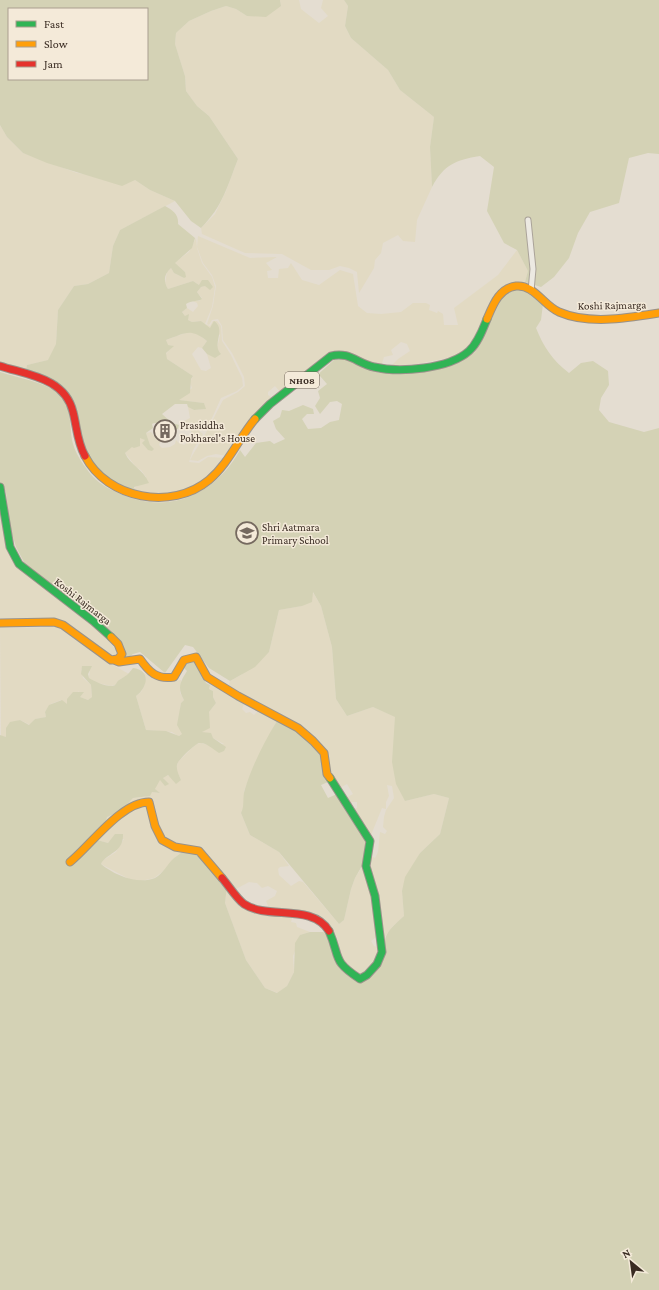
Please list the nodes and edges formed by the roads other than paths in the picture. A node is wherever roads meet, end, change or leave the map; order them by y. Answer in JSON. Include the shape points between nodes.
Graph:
{"nodes":[{"id":1,"x":528,"y":220,"type":"dead end"},
{"id":2,"x":531,"y":291,"type":"junction"},
{"id":3,"x":659,"y":313,"type":"edge"},
{"id":4,"x":0,"y":366,"type":"edge"},
{"id":5,"x":0,"y":488,"type":"edge"},
{"id":6,"x":0,"y":623,"type":"edge"},
{"id":7,"x":114,"y":660,"type":"junction"},
{"id":8,"x":70,"y":862,"type":"dead end"}],
"edges":[{"from":1,"to":2,"type":"street"},
{"from":2,"to":3,"type":"main road","name":"Koshi Rajmarga","number":"NH08","via":[[557,311],[569,316],[615,318]]},
{"from":2,"to":4,"type":"main road","name":"Koshi Rajmarga","number":"NH08","via":[[519,285],[496,298],[471,350],[453,360],[424,366],[384,369],[372,367],[345,354],[331,356],[260,412],[219,469],[199,487],[175,496],[144,497],[102,479],[89,464],[81,449],[72,408],[66,395],[42,378]]},
{"from":5,"to":7,"type":"main road","name":"Koshi Rajmarga","via":[[8,543],[19,564],[100,627],[122,650],[120,656]]},
{"from":6,"to":7,"type":"main road","via":[[54,622],[63,625],[106,658]]},
{"from":7,"to":8,"type":"main road","via":[[119,662],[140,659],[150,673],[164,679],[174,677],[184,660],[196,657],[207,677],[298,728],[313,741],[324,753],[327,774],[370,841],[366,866],[375,896],[382,952],[377,964],[367,975],[360,978],[348,972],[336,957],[331,934],[323,924],[304,915],[253,909],[244,904],[199,851],[172,847],[159,838],[149,802],[140,802],[128,809]]}]}
